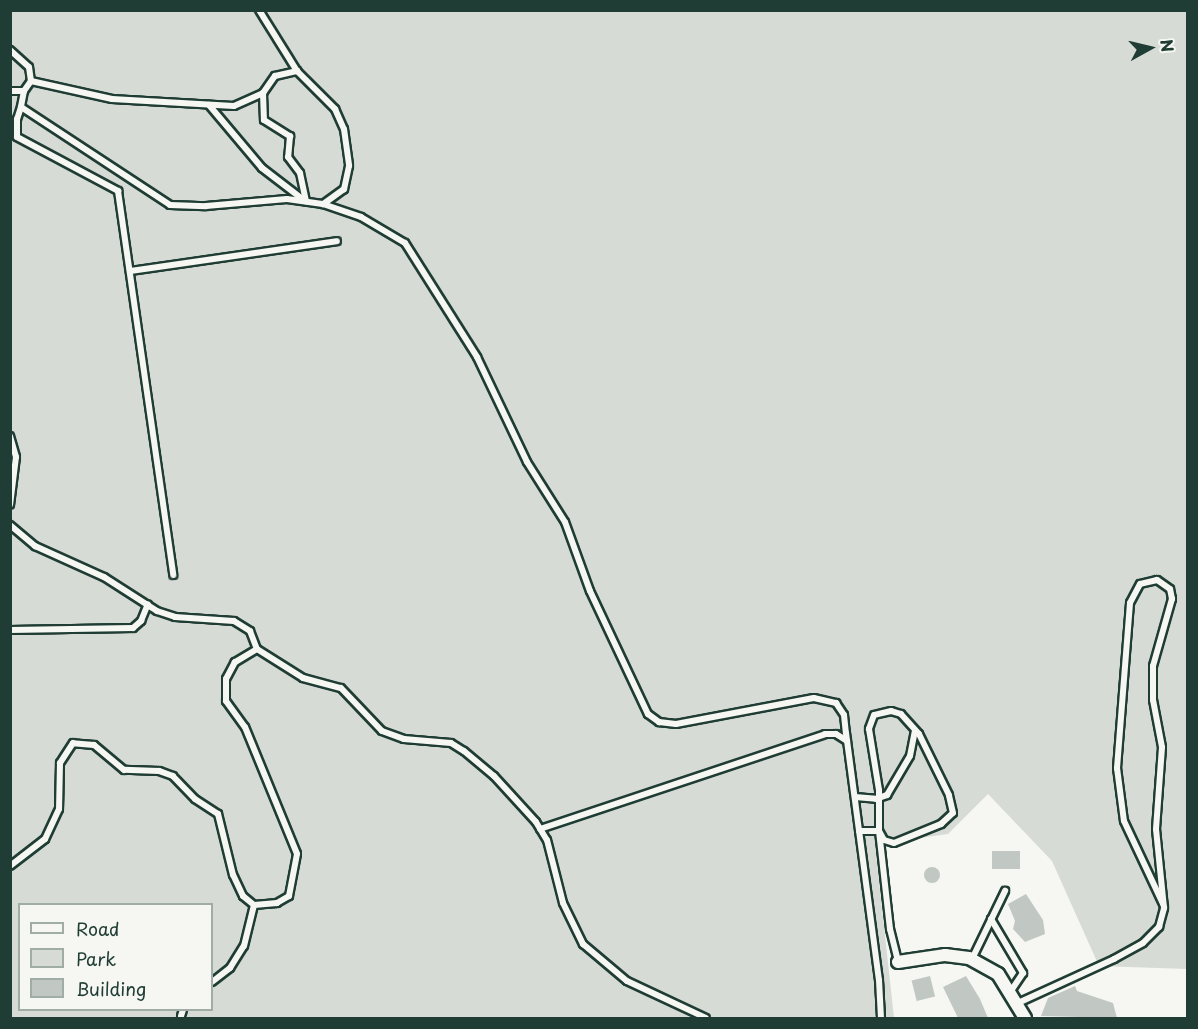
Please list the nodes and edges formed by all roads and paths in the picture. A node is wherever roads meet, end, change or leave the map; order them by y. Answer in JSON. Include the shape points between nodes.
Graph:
{"nodes":[{"id":1,"x":259,"y":10,"type":"edge"},
{"id":2,"x":10,"y":50,"type":"edge"},
{"id":3,"x":297,"y":71,"type":"junction"},
{"id":4,"x":31,"y":81,"type":"junction"},
{"id":5,"x":10,"y":91,"type":"edge"},
{"id":6,"x":24,"y":91,"type":"junction"},
{"id":7,"x":263,"y":93,"type":"junction"},
{"id":8,"x":209,"y":105,"type":"junction"},
{"id":9,"x":21,"y":107,"type":"junction"},
{"id":10,"x":14,"y":137,"type":"edge"},
{"id":11,"x":306,"y":202,"type":"junction"},
{"id":12,"x":323,"y":204,"type":"junction"},
{"id":13,"x":337,"y":241,"type":"dead end"},
{"id":14,"x":130,"y":271,"type":"junction"},
{"id":15,"x":10,"y":436,"type":"edge"},
{"id":16,"x":10,"y":505,"type":"edge"},
{"id":17,"x":10,"y":525,"type":"edge"},
{"id":18,"x":173,"y":575,"type":"dead end"},
{"id":19,"x":148,"y":604,"type":"junction"},
{"id":20,"x":10,"y":630,"type":"edge"},
{"id":21,"x":257,"y":649,"type":"junction"},
{"id":22,"x":914,"y":728,"type":"junction"},
{"id":23,"x":847,"y":741,"type":"junction"},
{"id":24,"x":855,"y":797,"type":"junction"},
{"id":25,"x":879,"y":798,"type":"junction"},
{"id":26,"x":540,"y":829,"type":"junction"},
{"id":27,"x":859,"y":831,"type":"junction"},
{"id":28,"x":879,"y":831,"type":"junction"},
{"id":29,"x":10,"y":866,"type":"edge"},
{"id":30,"x":1005,"y":891,"type":"dead end"},
{"id":31,"x":1163,"y":904,"type":"junction"},
{"id":32,"x":254,"y":905,"type":"junction"},
{"id":33,"x":991,"y":919,"type":"junction"},
{"id":34,"x":972,"y":960,"type":"junction"},
{"id":35,"x":898,"y":962,"type":"joint"},
{"id":36,"x":213,"y":981,"type":"edge"},
{"id":37,"x":1014,"y":998,"type":"junction"},
{"id":38,"x":706,"y":1018,"type":"edge"},
{"id":39,"x":881,"y":1018,"type":"edge"},
{"id":40,"x":1025,"y":1018,"type":"edge"}],
"edges":[{"from":1,"to":3,"type":"lane"},
{"from":2,"to":4,"type":"lane","via":[[29,67]]},
{"from":3,"to":7,"type":"lane","via":[[275,76]]},
{"from":3,"to":12,"type":"lane","via":[[335,109],[344,129],[349,166],[344,189]]},
{"from":4,"to":6,"type":"lane"},
{"from":4,"to":8,"type":"lane","via":[[112,99]]},
{"from":5,"to":6,"type":"lane"},
{"from":6,"to":9,"type":"lane"},
{"from":7,"to":8,"type":"lane","via":[[234,106]]},
{"from":7,"to":11,"type":"lane","via":[[264,120],[290,136],[288,157],[300,173]]},
{"from":8,"to":11,"type":"lane","via":[[262,168]]},
{"from":9,"to":10,"type":"lane"},
{"from":9,"to":11,"type":"lane","via":[[170,205],[206,206],[263,199]]},
{"from":10,"to":14,"type":"lane","via":[[118,192]]},
{"from":11,"to":12,"type":"lane"},
{"from":12,"to":23,"type":"lane","via":[[386,230],[405,243],[418,260],[455,327],[477,357],[527,462],[565,522],[590,591],[648,714],[659,722],[676,724],[814,698],[828,699],[844,715]]},
{"from":13,"to":14,"type":"lane"},
{"from":14,"to":18,"type":"lane"},
{"from":15,"to":16,"type":"lane","via":[[16,457]]},
{"from":17,"to":19,"type":"lane","via":[[35,546],[104,577]]},
{"from":19,"to":20,"type":"lane","via":[[141,621],[133,628]]},
{"from":19,"to":21,"type":"lane","via":[[175,617],[234,621],[250,631]]},
{"from":21,"to":26,"type":"lane","via":[[303,678],[341,688],[382,731],[413,741],[451,743],[464,751],[494,776]]},
{"from":21,"to":32,"type":"lane","via":[[235,662],[226,679],[226,701],[245,727],[275,810],[297,854],[289,896],[277,903]]},
{"from":22,"to":25,"type":"lane","via":[[910,756],[887,795]]},
{"from":22,"to":25,"type":"lane","via":[[901,714],[891,711],[882,711],[870,720]]},
{"from":22,"to":28,"type":"lane","via":[[950,795],[953,813],[940,824],[894,843],[884,840]]},
{"from":23,"to":24,"type":"lane"},
{"from":23,"to":26,"type":"lane","via":[[836,734],[825,734]]},
{"from":24,"to":25,"type":"lane"},
{"from":24,"to":27,"type":"lane"},
{"from":25,"to":28,"type":"lane"},
{"from":26,"to":38,"type":"lane","via":[[547,840],[563,903],[583,944],[627,981]]},
{"from":27,"to":28,"type":"lane"},
{"from":27,"to":39,"type":"lane"},
{"from":28,"to":35,"type":"lane","via":[[890,929]]},
{"from":29,"to":32,"type":"lane","via":[[45,838],[60,808],[60,763],[73,743],[94,745],[124,770],[159,771],[173,776],[195,799],[218,814],[233,875],[243,896]]},
{"from":30,"to":33,"type":"lane"},
{"from":31,"to":31,"type":"lane","via":[[1156,829],[1162,747],[1153,674],[1172,599],[1170,589],[1157,580],[1140,584],[1130,603],[1117,768],[1124,821]]},
{"from":31,"to":37,"type":"lane","via":[[1159,927],[1143,943]]},
{"from":32,"to":36,"type":"lane","via":[[244,946],[230,968]]},
{"from":33,"to":34,"type":"lane"},
{"from":33,"to":37,"type":"lane","via":[[1023,973]]},
{"from":34,"to":35,"type":"street","via":[[945,955]]},
{"from":34,"to":37,"type":"street","via":[[998,974]]},
{"from":37,"to":40,"type":"street"}]}
